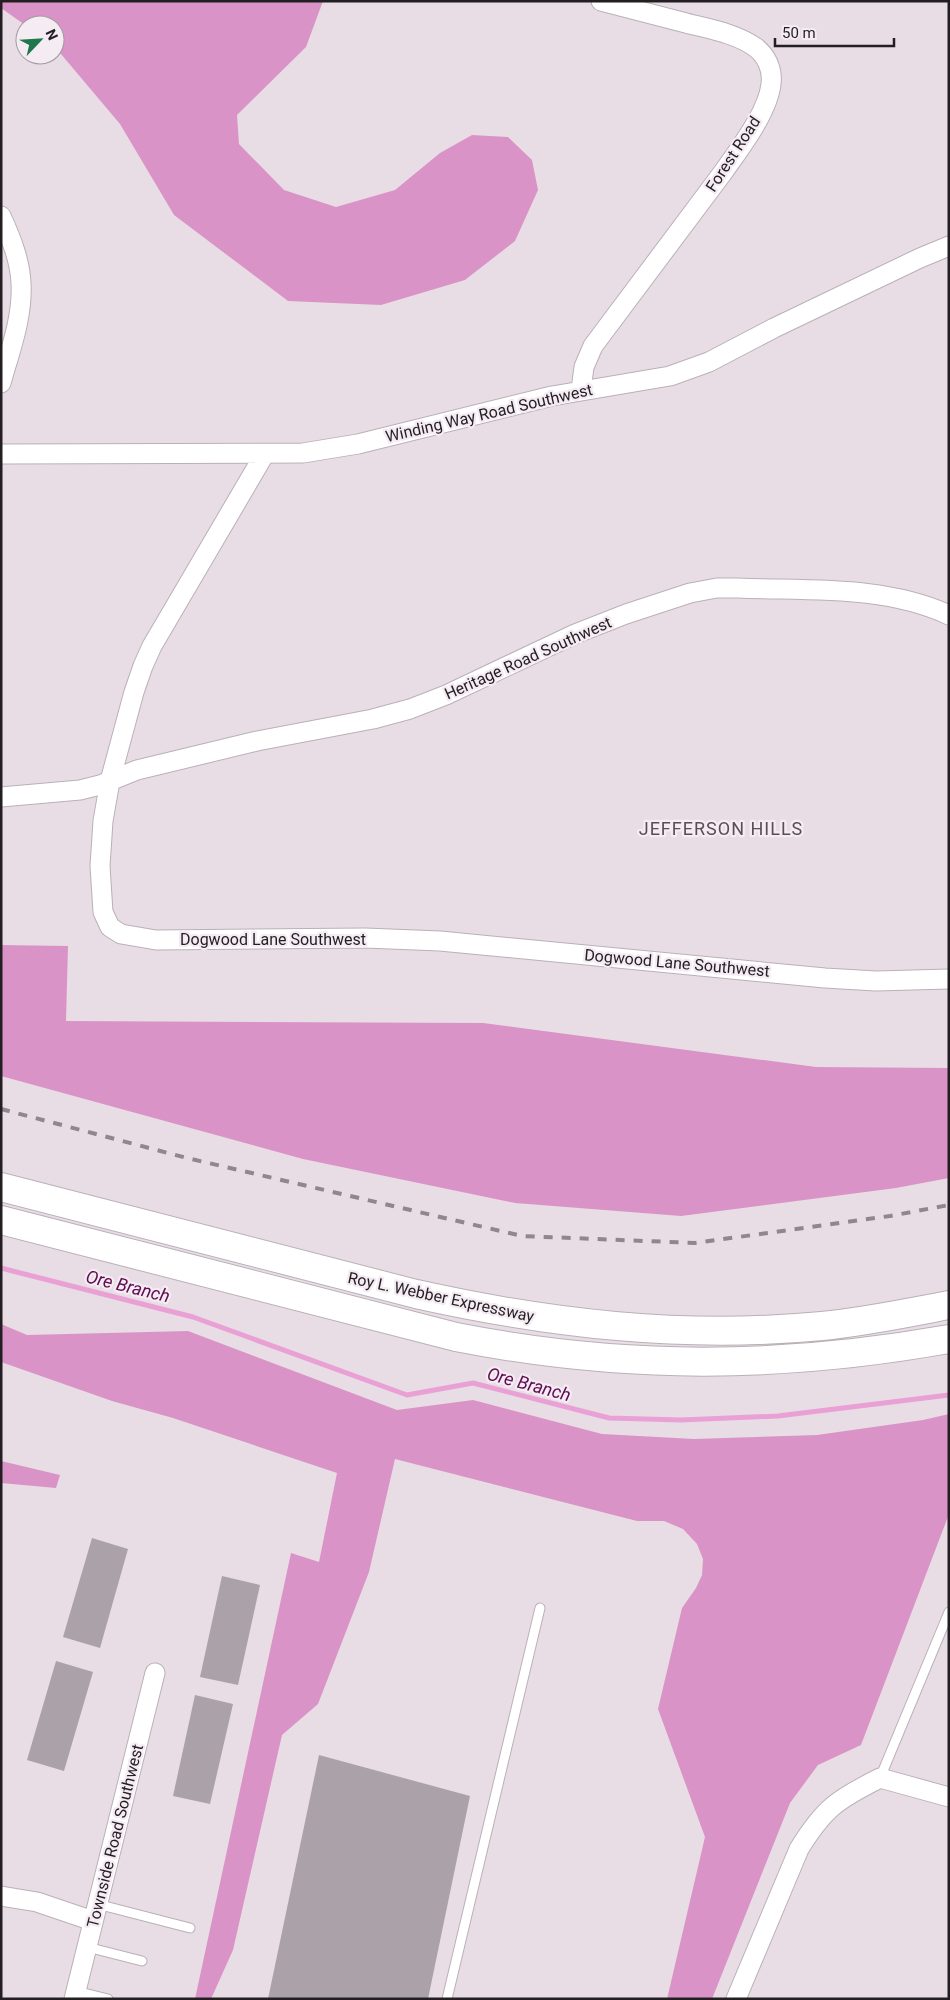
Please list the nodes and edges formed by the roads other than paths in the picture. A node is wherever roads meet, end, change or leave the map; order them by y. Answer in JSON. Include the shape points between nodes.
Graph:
{"nodes":[{"id":1,"x":601,"y":1,"type":"edge"},
{"id":2,"x":1,"y":216,"type":"edge"},
{"id":3,"x":949,"y":246,"type":"edge"},
{"id":4,"x":1,"y":383,"type":"edge"},
{"id":5,"x":581,"y":390,"type":"junction"},
{"id":6,"x":1,"y":454,"type":"edge"},
{"id":7,"x":264,"y":455,"type":"junction"},
{"id":8,"x":949,"y":615,"type":"edge"},
{"id":9,"x":110,"y":781,"type":"junction"},
{"id":10,"x":1,"y":797,"type":"edge"},
{"id":11,"x":949,"y":978,"type":"edge"},
{"id":12,"x":1,"y":1187,"type":"edge"},
{"id":13,"x":1,"y":1220,"type":"edge"},
{"id":14,"x":949,"y":1305,"type":"edge"},
{"id":15,"x":949,"y":1339,"type":"edge"},
{"id":16,"x":540,"y":1608,"type":"dead end"},
{"id":17,"x":949,"y":1612,"type":"edge"},
{"id":18,"x":155,"y":1673,"type":"dead end"},
{"id":19,"x":880,"y":1778,"type":"junction"},
{"id":20,"x":949,"y":1797,"type":"edge"},
{"id":21,"x":1,"y":1896,"type":"edge"},
{"id":22,"x":95,"y":1913,"type":"junction"},
{"id":23,"x":190,"y":1928,"type":"dead end"},
{"id":24,"x":87,"y":1947,"type":"junction"},
{"id":25,"x":142,"y":1961,"type":"dead end"},
{"id":26,"x":75,"y":1995,"type":"edge"},
{"id":27,"x":108,"y":1999,"type":"edge"},
{"id":28,"x":447,"y":1999,"type":"edge"},
{"id":29,"x":736,"y":1999,"type":"edge"}],
"edges":[{"from":1,"to":5,"type":"street","name":"Forest Road","via":[[743,40],[765,56],[771,82],[762,110],[729,164],[593,346],[584,367]]},
{"from":2,"to":4,"type":"street","via":[[12,239],[21,284],[18,318]]},
{"from":3,"to":5,"type":"street","name":"Winding Way Road Southwest","via":[[695,369]]},
{"from":5,"to":7,"type":"street","name":"Winding Way Road Southwest","via":[[358,444],[303,453]]},
{"from":6,"to":7,"type":"street","name":"Winding Way Road Southwest"},
{"from":7,"to":9,"type":"street","name":"Dogwood Lane Southwest","via":[[152,646],[134,692]]},
{"from":8,"to":9,"type":"street","name":"Heritage Road Southwest","via":[[908,600],[871,593],[738,588],[690,593],[575,634],[410,709],[373,720],[247,743],[137,770]]},
{"from":9,"to":10,"type":"street","name":"Heritage Road Southwest","via":[[80,790]]},
{"from":9,"to":11,"type":"street","name":"Dogwood Lane Southwest","via":[[100,866],[103,912],[110,927],[121,934],[156,940],[365,938],[440,941],[825,978]]},
{"from":12,"to":14,"type":"highway","name":"Roy L. Webber Expressway","via":[[416,1294],[550,1320],[626,1328],[749,1330],[821,1326]]},
{"from":13,"to":15,"type":"highway","name":"Roy L. Webber Expressway","via":[[456,1337],[575,1356],[651,1362],[766,1360],[844,1355]]},
{"from":16,"to":28,"type":"lane"},
{"from":17,"to":19,"type":"lane"},
{"from":18,"to":22,"type":"street","name":"Townside Road Southwest"},
{"from":19,"to":20,"type":"street"},
{"from":19,"to":29,"type":"street","via":[[836,1802],[812,1828],[799,1849]]},
{"from":21,"to":22,"type":"street"},
{"from":22,"to":23,"type":"lane"},
{"from":22,"to":24,"type":"street","name":"Townside Road Southwest"},
{"from":24,"to":25,"type":"lane"},
{"from":24,"to":26,"type":"street","name":"Townside Road Southwest"},
{"from":26,"to":27,"type":"lane"}]}
